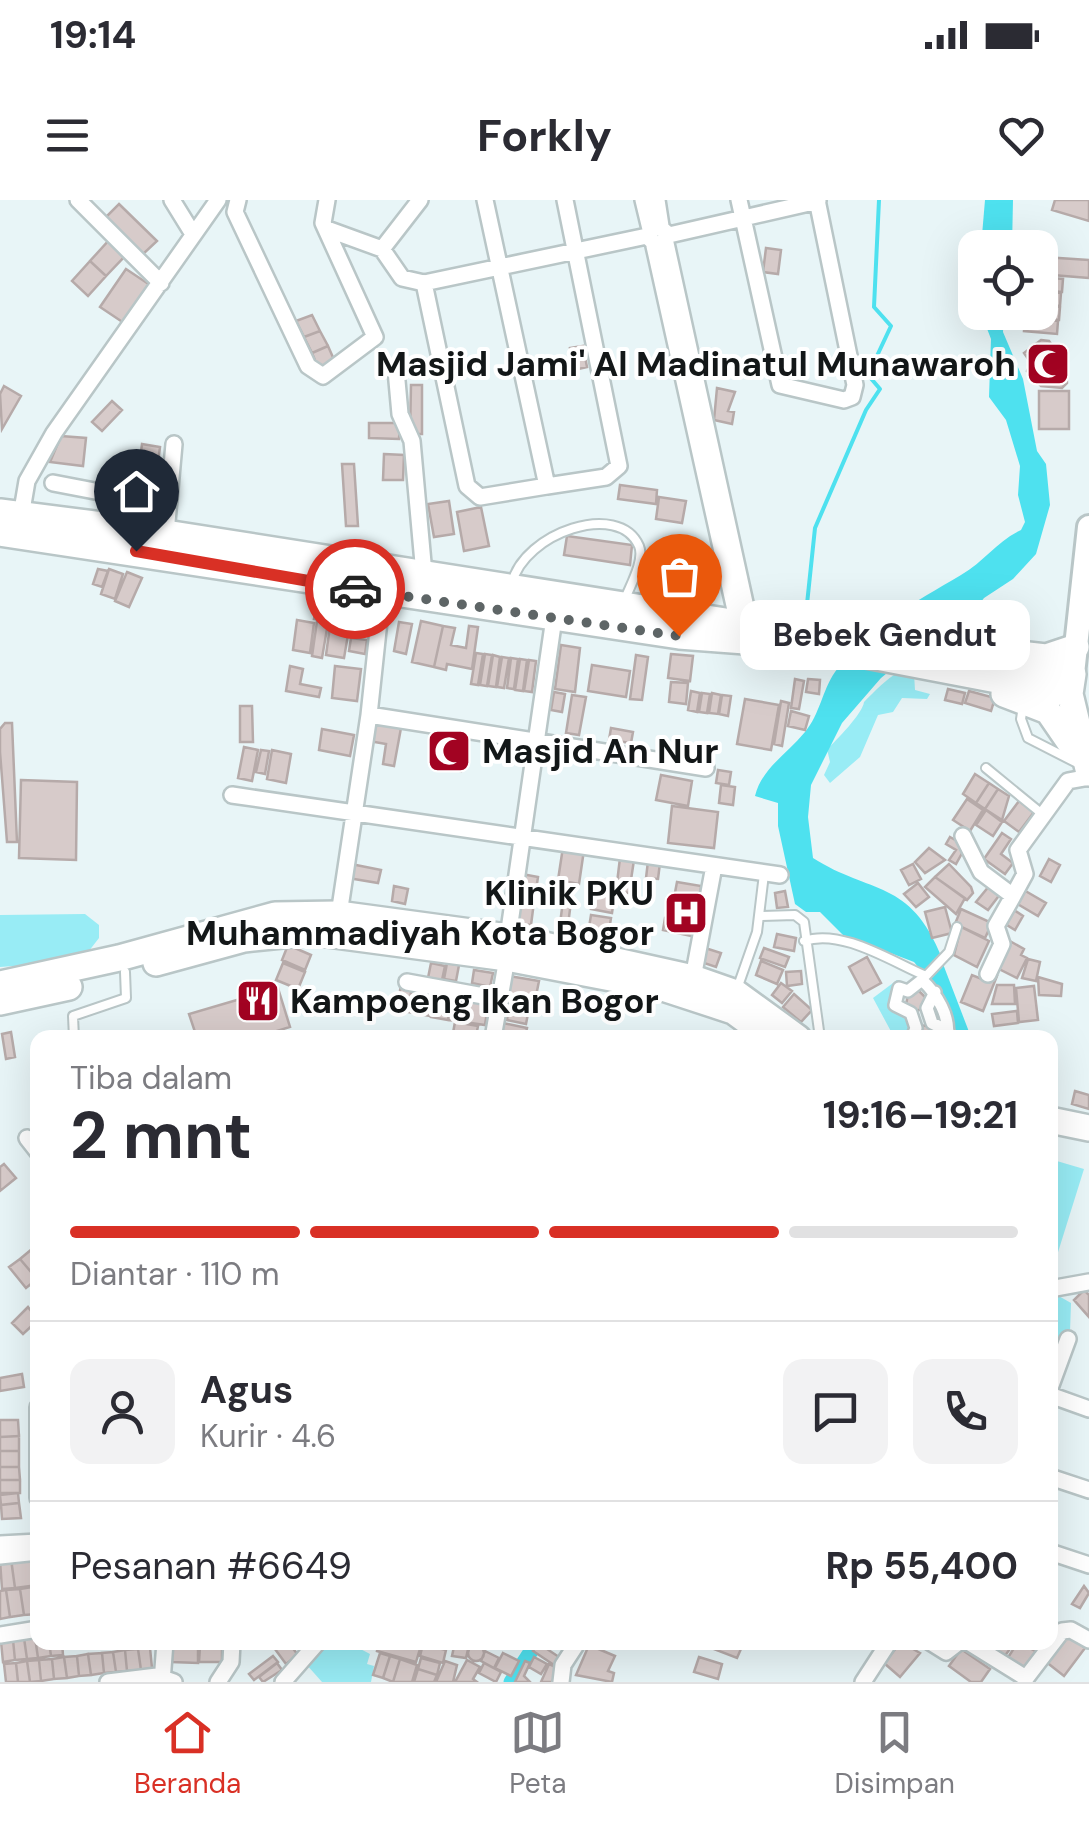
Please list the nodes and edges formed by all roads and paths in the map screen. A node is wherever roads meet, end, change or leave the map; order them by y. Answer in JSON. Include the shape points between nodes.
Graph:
{"nodes":[{"id":1,"x":78,"y":200,"type":"edge"},
{"id":2,"x":172,"y":200,"type":"edge"},
{"id":3,"x":218,"y":200,"type":"edge"},
{"id":4,"x":238,"y":200,"type":"edge"},
{"id":5,"x":327,"y":200,"type":"edge"},
{"id":6,"x":420,"y":200,"type":"edge"},
{"id":7,"x":485,"y":200,"type":"edge"},
{"id":8,"x":565,"y":200,"type":"edge"},
{"id":9,"x":643,"y":200,"type":"edge"},
{"id":10,"x":657,"y":200,"type":"edge"},
{"id":11,"x":739,"y":200,"type":"edge"},
{"id":12,"x":818,"y":201,"type":"edge"},
{"id":13,"x":743,"y":219,"type":"junction"},
{"id":14,"x":326,"y":229,"type":"junction"},
{"id":15,"x":193,"y":234,"type":"junction"},
{"id":16,"x":658,"y":236,"type":"junction"},
{"id":17,"x":365,"y":241,"type":"junction"},
{"id":18,"x":382,"y":249,"type":"junction"},
{"id":19,"x":576,"y":251,"type":"junction"},
{"id":20,"x":339,"y":256,"type":"junction"},
{"id":21,"x":499,"y":268,"type":"junction"},
{"id":22,"x":160,"y":283,"type":"junction"},
{"id":23,"x":424,"y":283,"type":"junction"},
{"id":24,"x":396,"y":370,"type":"dead end"},
{"id":25,"x":174,"y":444,"type":"dead end"},
{"id":26,"x":54,"y":483,"type":"dead end"},
{"id":27,"x":546,"y":486,"type":"junction"},
{"id":28,"x":14,"y":526,"type":"edge"},
{"id":29,"x":1089,"y":527,"type":"edge"},
{"id":30,"x":134,"y":529,"type":"junction"},
{"id":31,"x":166,"y":533,"type":"junction"},
{"id":32,"x":424,"y":574,"type":"junction"},
{"id":33,"x":512,"y":587,"type":"junction"},
{"id":34,"x":382,"y":594,"type":"junction"},
{"id":35,"x":1085,"y":602,"type":"edge"},
{"id":36,"x":623,"y":606,"type":"junction"},
{"id":37,"x":554,"y":618,"type":"junction"},
{"id":38,"x":745,"y":633,"type":"junction"},
{"id":39,"x":1076,"y":646,"type":"junction"},
{"id":40,"x":939,"y":654,"type":"junction"},
{"id":41,"x":976,"y":674,"type":"junction"},
{"id":42,"x":1077,"y":691,"type":"edge"},
{"id":43,"x":369,"y":715,"type":"junction"},
{"id":44,"x":536,"y":744,"type":"junction"},
{"id":45,"x":706,"y":768,"type":"dead end"},
{"id":46,"x":986,"y":768,"type":"dead end"},
{"id":47,"x":1088,"y":771,"type":"edge"},
{"id":48,"x":232,"y":795,"type":"dead end"},
{"id":49,"x":354,"y":812,"type":"junction"},
{"id":50,"x":1041,"y":813,"type":"junction"},
{"id":51,"x":523,"y":836,"type":"junction"},
{"id":52,"x":962,"y":836,"type":"dead end"},
{"id":53,"x":714,"y":866,"type":"junction"},
{"id":54,"x":772,"y":874,"type":"joint"},
{"id":55,"x":1013,"y":896,"type":"junction"},
{"id":56,"x":760,"y":916,"type":"junction"},
{"id":57,"x":337,"y":925,"type":"junction"},
{"id":58,"x":956,"y":927,"type":"dead end"},
{"id":59,"x":804,"y":941,"type":"junction"},
{"id":60,"x":507,"y":948,"type":"junction"},
{"id":61,"x":125,"y":972,"type":"junction"},
{"id":62,"x":988,"y":974,"type":"dead end"},
{"id":63,"x":925,"y":977,"type":"junction"},
{"id":64,"x":693,"y":978,"type":"junction"},
{"id":65,"x":665,"y":980,"type":"junction"},
{"id":66,"x":407,"y":982,"type":"dead end"},
{"id":67,"x":0,"y":984,"type":"edge"},
{"id":68,"x":64,"y":988,"type":"junction"},
{"id":69,"x":736,"y":993,"type":"junction"},
{"id":70,"x":500,"y":999,"type":"junction"},
{"id":71,"x":929,"y":999,"type":"junction"},
{"id":72,"x":0,"y":1002,"type":"edge"},
{"id":73,"x":73,"y":1016,"type":"junction"},
{"id":74,"x":74,"y":1030,"type":"edge"},
{"id":75,"x":494,"y":1030,"type":"edge"},
{"id":76,"x":759,"y":1030,"type":"edge"},
{"id":77,"x":787,"y":1030,"type":"edge"},
{"id":78,"x":819,"y":1030,"type":"edge"},
{"id":79,"x":915,"y":1030,"type":"edge"},
{"id":80,"x":940,"y":1030,"type":"edge"},
{"id":81,"x":946,"y":1030,"type":"edge"},
{"id":82,"x":1058,"y":1122,"type":"edge"},
{"id":83,"x":1089,"y":1128,"type":"edge"},
{"id":84,"x":27,"y":1138,"type":"dead end"},
{"id":85,"x":1058,"y":1138,"type":"edge"},
{"id":86,"x":30,"y":1142,"type":"edge"},
{"id":87,"x":1089,"y":1144,"type":"edge"},
{"id":88,"x":1089,"y":1282,"type":"edge"},
{"id":89,"x":1058,"y":1288,"type":"edge"},
{"id":90,"x":1068,"y":1339,"type":"dead end"},
{"id":91,"x":1058,"y":1368,"type":"edge"},
{"id":92,"x":1058,"y":1395,"type":"edge"},
{"id":93,"x":1089,"y":1409,"type":"edge"},
{"id":94,"x":1058,"y":1480,"type":"edge"},
{"id":95,"x":1089,"y":1490,"type":"edge"},
{"id":96,"x":30,"y":1542,"type":"edge"},
{"id":97,"x":0,"y":1544,"type":"edge"},
{"id":98,"x":30,"y":1553,"type":"edge"},
{"id":99,"x":1058,"y":1554,"type":"edge"},
{"id":100,"x":0,"y":1556,"type":"edge"},
{"id":101,"x":1089,"y":1564,"type":"edge"},
{"id":102,"x":30,"y":1630,"type":"edge"},
{"id":103,"x":0,"y":1635,"type":"edge"},
{"id":104,"x":1058,"y":1636,"type":"edge"},
{"id":105,"x":1089,"y":1640,"type":"edge"},
{"id":106,"x":165,"y":1650,"type":"edge"},
{"id":107,"x":232,"y":1650,"type":"edge"},
{"id":108,"x":311,"y":1650,"type":"edge"},
{"id":109,"x":573,"y":1650,"type":"edge"},
{"id":110,"x":884,"y":1650,"type":"edge"},
{"id":111,"x":981,"y":1650,"type":"edge"},
{"id":112,"x":1047,"y":1650,"type":"edge"},
{"id":113,"x":167,"y":1680,"type":"edge"},
{"id":114,"x":108,"y":1682,"type":"edge"},
{"id":115,"x":218,"y":1682,"type":"edge"},
{"id":116,"x":283,"y":1682,"type":"edge"},
{"id":117,"x":561,"y":1682,"type":"edge"},
{"id":118,"x":863,"y":1682,"type":"edge"}],
"edges":[{"from":1,"to":22,"type":"street"},
{"from":2,"to":15,"type":"street"},
{"from":3,"to":15,"type":"street"},
{"from":4,"to":20,"type":"street","via":[[235,212],[308,366],[319,376],[375,337]]},
{"from":5,"to":14,"type":"street"},
{"from":6,"to":18,"type":"street"},
{"from":7,"to":21,"type":"street"},
{"from":8,"to":19,"type":"street"},
{"from":9,"to":16,"type":"street"},
{"from":10,"to":16,"type":"street"},
{"from":11,"to":13,"type":"street"},
{"from":12,"to":13,"type":"street"},
{"from":12,"to":13,"type":"street","via":[[855,385],[844,400],[780,385]]},
{"from":13,"to":16,"type":"street"},
{"from":14,"to":17,"type":"street"},
{"from":14,"to":20,"type":"street"},
{"from":15,"to":22,"type":"street"},
{"from":16,"to":19,"type":"street"},
{"from":16,"to":38,"type":"street"},
{"from":17,"to":18,"type":"street"},
{"from":17,"to":20,"type":"street"},
{"from":18,"to":23,"type":"street","via":[[402,278]]},
{"from":19,"to":21,"type":"street"},
{"from":19,"to":27,"type":"street","via":[[619,466],[606,477]]},
{"from":21,"to":23,"type":"street"},
{"from":21,"to":27,"type":"street"},
{"from":22,"to":28,"type":"street","via":[[54,432],[27,481]]},
{"from":23,"to":27,"type":"street","via":[[467,486],[480,497]]},
{"from":24,"to":32,"type":"street","via":[[400,414],[412,442]]},
{"from":25,"to":31,"type":"street"},
{"from":26,"to":30,"type":"street","via":[[126,498]]},
{"from":28,"to":30,"type":"highway"},
{"from":28,"to":34,"type":"highway"},
{"from":29,"to":35,"type":"main road"},
{"from":30,"to":31,"type":"highway"},
{"from":31,"to":32,"type":"highway"},
{"from":32,"to":33,"type":"highway"},
{"from":33,"to":36,"type":"highway"},
{"from":33,"to":36,"type":"lane","via":[[516,568],[534,547],[571,528],[598,526],[622,531],[638,545]]},
{"from":34,"to":37,"type":"highway"},
{"from":34,"to":43,"type":"street"},
{"from":35,"to":39,"type":"main road"},
{"from":36,"to":38,"type":"highway"},
{"from":37,"to":38,"type":"highway"},
{"from":37,"to":44,"type":"street"},
{"from":38,"to":40,"type":"highway"},
{"from":39,"to":40,"type":"highway","via":[[1046,657]]},
{"from":39,"to":42,"type":"main road"},
{"from":40,"to":41,"type":"highway"},
{"from":40,"to":42,"type":"highway"},
{"from":41,"to":42,"type":"highway"},
{"from":41,"to":47,"type":"highway","via":[[1055,717]]},
{"from":42,"to":47,"type":"highway"},
{"from":43,"to":44,"type":"street"},
{"from":43,"to":49,"type":"street"},
{"from":44,"to":45,"type":"street"},
{"from":44,"to":51,"type":"street"},
{"from":46,"to":50,"type":"lane"},
{"from":47,"to":50,"type":"street","via":[[1068,781]]},
{"from":48,"to":49,"type":"street"},
{"from":49,"to":51,"type":"street"},
{"from":49,"to":57,"type":"street"},
{"from":50,"to":55,"type":"street","via":[[1018,850],[1025,874]]},
{"from":51,"to":53,"type":"street"},
{"from":51,"to":60,"type":"street"},
{"from":52,"to":55,"type":"street","via":[[981,872]]},
{"from":53,"to":54,"type":"street"},
{"from":53,"to":64,"type":"street"},
{"from":54,"to":56,"type":"lane"},
{"from":55,"to":62,"type":"street","via":[[996,926],[1003,940]]},
{"from":56,"to":59,"type":"lane","via":[[800,917]]},
{"from":56,"to":69,"type":"lane"},
{"from":57,"to":60,"type":"highway"},
{"from":57,"to":61,"type":"highway","via":[[244,940]]},
{"from":57,"to":67,"type":"highway","via":[[275,915]]},
{"from":58,"to":63,"type":"lane","via":[[944,958]]},
{"from":59,"to":63,"type":"lane","via":[[842,942]]},
{"from":59,"to":78,"type":"lane"},
{"from":60,"to":65,"type":"highway"},
{"from":60,"to":70,"type":"street"},
{"from":61,"to":68,"type":"highway"},
{"from":61,"to":73,"type":"lane","via":[[126,998]]},
{"from":63,"to":71,"type":"street"},
{"from":63,"to":79,"type":"street","via":[[908,991],[899,988],[894,1005],[911,1014]]},
{"from":64,"to":65,"type":"highway"},
{"from":64,"to":69,"type":"highway"},
{"from":65,"to":76,"type":"highway"},
{"from":66,"to":70,"type":"street"},
{"from":68,"to":72,"type":"highway"},
{"from":68,"to":73,"type":"lane"},
{"from":69,"to":77,"type":"highway"},
{"from":70,"to":75,"type":"street"},
{"from":71,"to":80,"type":"street"},
{"from":71,"to":81,"type":"street"},
{"from":73,"to":74,"type":"lane"},
{"from":82,"to":83,"type":"highway"},
{"from":84,"to":86,"type":"street"},
{"from":85,"to":87,"type":"highway"},
{"from":88,"to":89,"type":"street"},
{"from":90,"to":91,"type":"street"},
{"from":92,"to":93,"type":"street"},
{"from":94,"to":95,"type":"street"},
{"from":96,"to":97,"type":"street"},
{"from":98,"to":100,"type":"street"},
{"from":99,"to":101,"type":"street"},
{"from":102,"to":103,"type":"street"},
{"from":104,"to":105,"type":"street","via":[[1070,1630]]},
{"from":106,"to":113,"type":"street"},
{"from":107,"to":115,"type":"street"},
{"from":108,"to":116,"type":"street"},
{"from":109,"to":117,"type":"street"},
{"from":110,"to":118,"type":"street"},
{"from":111,"to":112,"type":"street","via":[[1026,1678]]},
{"from":113,"to":114,"type":"street"}]}
